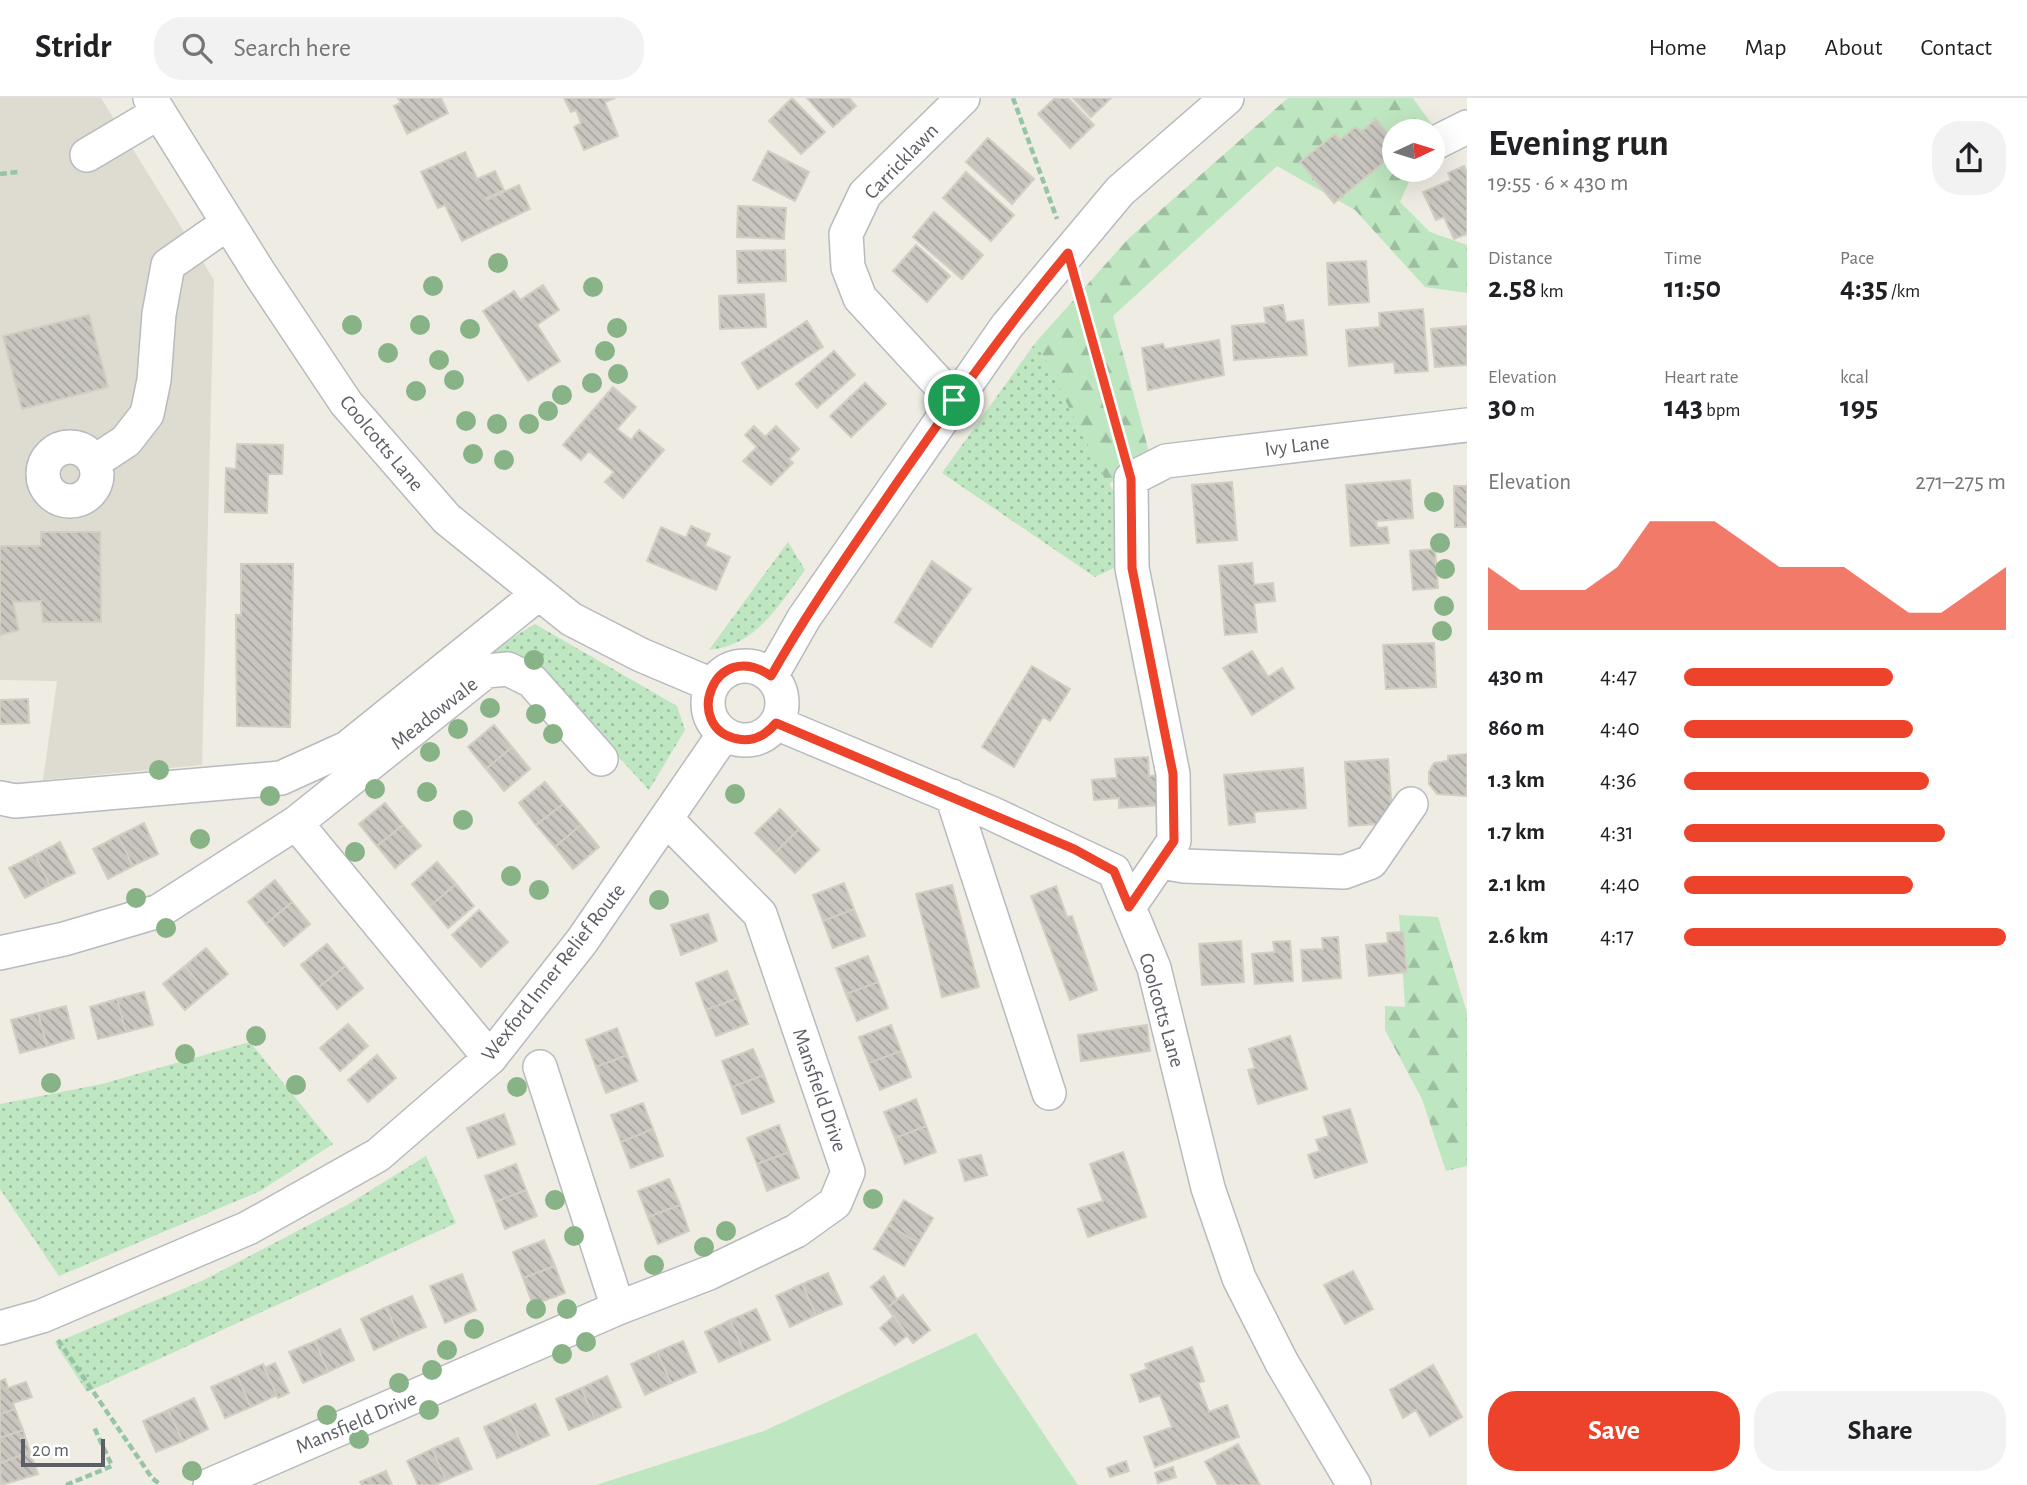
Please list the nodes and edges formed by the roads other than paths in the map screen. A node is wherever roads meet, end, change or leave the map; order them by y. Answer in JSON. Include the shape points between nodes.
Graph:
{"nodes":[{"id":1,"x":963,"y":98,"type":"edge"},
{"id":2,"x":1227,"y":98,"type":"edge"},
{"id":3,"x":1464,"y":98,"type":"edge"},
{"id":4,"x":1467,"y":104,"type":"edge"},
{"id":5,"x":154,"y":105,"type":"edge"},
{"id":6,"x":1467,"y":127,"type":"edge"},
{"id":7,"x":1446,"y":138,"type":"edge"},
{"id":8,"x":88,"y":155,"type":"dead end"},
{"id":9,"x":228,"y":223,"type":"junction"},
{"id":10,"x":954,"y":400,"type":"junction"},
{"id":11,"x":1467,"y":425,"type":"edge"},
{"id":12,"x":94,"y":462,"type":"dead end"},
{"id":13,"x":538,"y":594,"type":"junction"},
{"id":14,"x":771,"y":676,"type":"junction"},
{"id":15,"x":712,"y":685,"type":"junction"},
{"id":16,"x":776,"y":723,"type":"junction"},
{"id":17,"x":724,"y":734,"type":"junction"},
{"id":18,"x":601,"y":759,"type":"dead end"},
{"id":19,"x":952,"y":796,"type":"junction"},
{"id":20,"x":0,"y":799,"type":"edge"},
{"id":21,"x":1411,"y":804,"type":"dead end"},
{"id":22,"x":666,"y":819,"type":"junction"},
{"id":23,"x":296,"y":823,"type":"junction"},
{"id":24,"x":1161,"y":862,"type":"junction"},
{"id":25,"x":1129,"y":907,"type":"junction"},
{"id":26,"x":0,"y":953,"type":"edge"},
{"id":27,"x":490,"y":1058,"type":"junction"},
{"id":28,"x":540,"y":1067,"type":"dead end"},
{"id":29,"x":1049,"y":1093,"type":"dead end"},
{"id":30,"x":618,"y":1308,"type":"junction"},
{"id":31,"x":0,"y":1328,"type":"edge"},
{"id":32,"x":210,"y":1485,"type":"edge"},
{"id":33,"x":1354,"y":1485,"type":"edge"}],
"edges":[{"from":1,"to":10,"type":"street","name":"Carricklawn","via":[[865,194],[846,234],[848,268],[860,298]]},
{"from":2,"to":10,"type":"street","via":[[1120,191],[1007,326]]},
{"from":3,"to":4,"type":"street"},
{"from":5,"to":8,"type":"street"},
{"from":5,"to":9,"type":"street","name":"Coolcotts Lane"},
{"from":6,"to":7,"type":"street"},
{"from":9,"to":12,"type":"street","via":[[168,265],[147,414],[126,441]]},
{"from":9,"to":13,"type":"street","name":"Coolcotts Lane","via":[[378,443],[447,519]]},
{"from":10,"to":14,"type":"street","via":[[804,618]]},
{"from":11,"to":24,"type":"street","name":"Ivy Lane","via":[[1166,461],[1131,479],[1132,568],[1173,774],[1174,841]]},
{"from":13,"to":15,"type":"street","name":"Coolcotts Lane","via":[[571,619]]},
{"from":13,"to":20,"type":"street","via":[[347,748],[281,778]]},
{"from":14,"to":15,"type":"street","via":[[739,666]]},
{"from":14,"to":16,"type":"street","via":[[782,699]]},
{"from":15,"to":17,"type":"street","via":[[708,706]]},
{"from":16,"to":17,"type":"street","via":[[758,738]]},
{"from":16,"to":19,"type":"street","name":"Coolcotts Lane"},
{"from":17,"to":22,"type":"street","name":"Wexford Inner Relief Route"},
{"from":18,"to":23,"type":"street","name":"Meadowvale","via":[[532,681],[508,669],[486,671]]},
{"from":19,"to":25,"type":"street","name":"Coolcotts Lane","via":[[1114,871]]},
{"from":19,"to":29,"type":"street"},
{"from":21,"to":24,"type":"street","via":[[1371,862],[1344,873]]},
{"from":22,"to":27,"type":"street","name":"Wexford Inner Relief Route","via":[[582,941]]},
{"from":22,"to":30,"type":"street","name":"Mansfield Drive","via":[[760,914],[848,1172],[835,1203],[796,1231],[709,1273]]},
{"from":23,"to":26,"type":"street","name":"Meadowvale","via":[[159,911],[64,940]]},
{"from":23,"to":27,"type":"street"},
{"from":24,"to":25,"type":"street"},
{"from":25,"to":33,"type":"street","name":"Coolcotts Lane","via":[[1154,968],[1208,1188],[1239,1279]]},
{"from":27,"to":31,"type":"street","name":"Wexford Inner Relief Route","via":[[378,1155],[248,1228],[42,1316]]},
{"from":28,"to":30,"type":"street"},
{"from":30,"to":32,"type":"street","name":"Mansfield Drive"}]}
